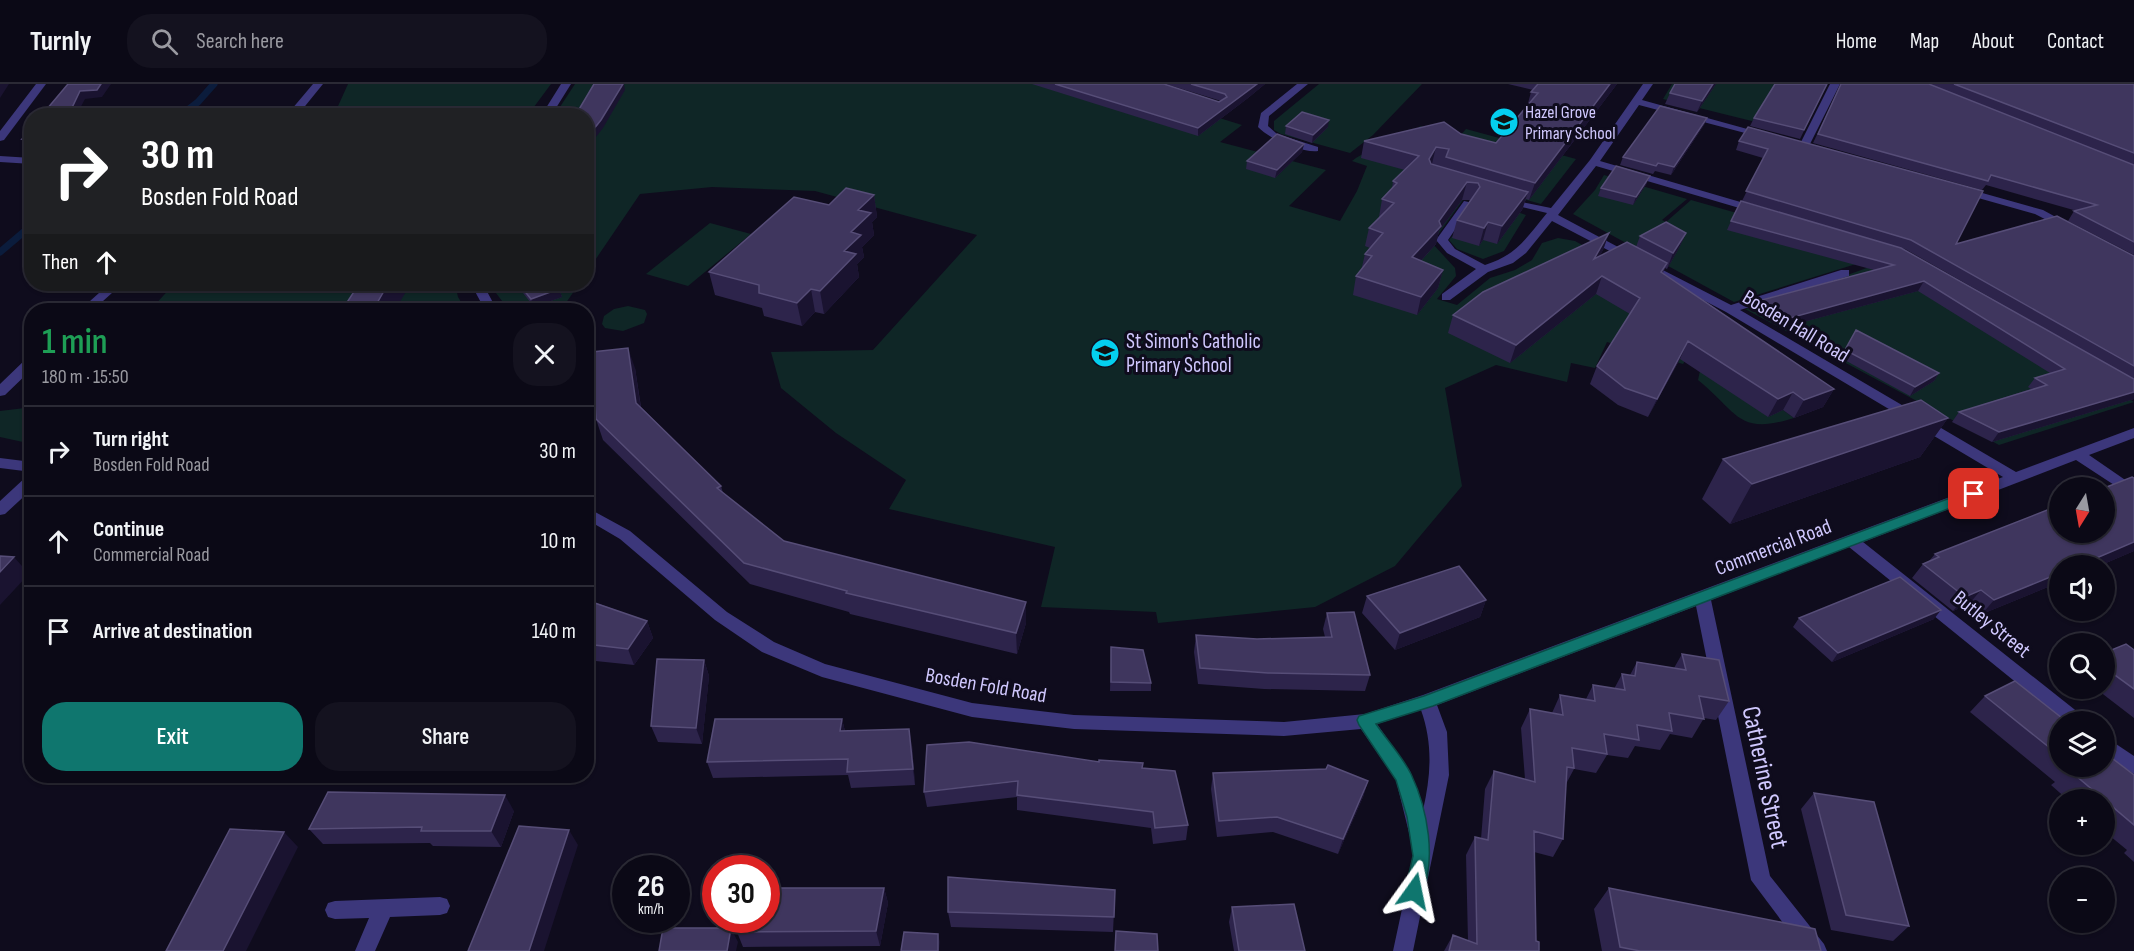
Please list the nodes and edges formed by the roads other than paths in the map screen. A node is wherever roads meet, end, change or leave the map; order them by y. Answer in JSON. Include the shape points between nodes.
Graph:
{"nodes":[{"id":1,"x":41,"y":84,"type":"edge"},
{"id":2,"x":318,"y":84,"type":"edge"},
{"id":3,"x":566,"y":84,"type":"edge"},
{"id":4,"x":1303,"y":84,"type":"edge"},
{"id":5,"x":1648,"y":84,"type":"edge"},
{"id":6,"x":1835,"y":84,"type":"edge"},
{"id":7,"x":1636,"y":102,"type":"junction"},
{"id":8,"x":298,"y":108,"type":"edge"},
{"id":9,"x":551,"y":108,"type":"edge"},
{"id":10,"x":1771,"y":137,"type":"edge"},
{"id":11,"x":0,"y":138,"type":"edge"},
{"id":12,"x":1804,"y":146,"type":"edge"},
{"id":13,"x":1314,"y":148,"type":"dead end"},
{"id":14,"x":0,"y":159,"type":"edge"},
{"id":15,"x":24,"y":160,"type":"edge"},
{"id":16,"x":1594,"y":162,"type":"junction"},
{"id":17,"x":1950,"y":187,"type":"edge"},
{"id":18,"x":1494,"y":197,"type":"edge"},
{"id":19,"x":1468,"y":203,"type":"edge"},
{"id":20,"x":1764,"y":212,"type":"edge"},
{"id":21,"x":1553,"y":214,"type":"junction"},
{"id":22,"x":2081,"y":235,"type":"edge"},
{"id":23,"x":1484,"y":270,"type":"junction"},
{"id":24,"x":1845,"y":273,"type":"dead end"},
{"id":25,"x":108,"y":291,"type":"edge"},
{"id":26,"x":1446,"y":297,"type":"dead end"},
{"id":27,"x":94,"y":303,"type":"edge"},
{"id":28,"x":1730,"y":309,"type":"junction"},
{"id":29,"x":24,"y":369,"type":"edge"},
{"id":30,"x":0,"y":392,"type":"edge"},
{"id":31,"x":2134,"y":433,"type":"edge"},
{"id":32,"x":2077,"y":454,"type":"junction"},
{"id":33,"x":0,"y":463,"type":"edge"},
{"id":34,"x":24,"y":466,"type":"edge"},
{"id":35,"x":2015,"y":478,"type":"junction"},
{"id":36,"x":24,"y":488,"type":"edge"},
{"id":37,"x":2134,"y":493,"type":"edge"},
{"id":38,"x":0,"y":510,"type":"edge"},
{"id":39,"x":594,"y":517,"type":"edge"},
{"id":40,"x":1850,"y":540,"type":"junction"},
{"id":41,"x":1702,"y":596,"type":"junction"},
{"id":42,"x":1427,"y":701,"type":"junction"},
{"id":43,"x":2064,"y":711,"type":"edge"},
{"id":44,"x":1365,"y":720,"type":"junction"},
{"id":45,"x":2115,"y":751,"type":"edge"},
{"id":46,"x":2134,"y":766,"type":"edge"},
{"id":47,"x":1422,"y":856,"type":"junction"},
{"id":48,"x":440,"y":906,"type":"dead end"},
{"id":49,"x":384,"y":908,"type":"junction"},
{"id":50,"x":335,"y":910,"type":"dead end"},
{"id":51,"x":365,"y":951,"type":"edge"},
{"id":52,"x":1403,"y":951,"type":"edge"},
{"id":53,"x":1817,"y":951,"type":"edge"}],
"edges":[{"from":1,"to":11,"type":"street"},
{"from":2,"to":8,"type":"street"},
{"from":3,"to":9,"type":"street"},
{"from":4,"to":13,"type":"street","via":[[1264,116],[1263,127],[1273,136]]},
{"from":5,"to":7,"type":"street"},
{"from":6,"to":12,"type":"street"},
{"from":7,"to":10,"type":"street"},
{"from":7,"to":16,"type":"street"},
{"from":14,"to":15,"type":"street"},
{"from":16,"to":20,"type":"street"},
{"from":16,"to":21,"type":"street"},
{"from":17,"to":22,"type":"street","via":[[2039,212]]},
{"from":18,"to":21,"type":"street","name":"Bosden Hall Road"},
{"from":19,"to":23,"type":"street","via":[[1442,240],[1451,251]]},
{"from":21,"to":23,"type":"street","via":[[1522,251],[1509,261]]},
{"from":21,"to":28,"type":"street","name":"Bosden Hall Road"},
{"from":23,"to":26,"type":"street"},
{"from":24,"to":28,"type":"street"},
{"from":25,"to":27,"type":"street"},
{"from":28,"to":35,"type":"street","name":"Bosden Hall Road"},
{"from":29,"to":30,"type":"street"},
{"from":31,"to":32,"type":"street","name":"Commercial Road"},
{"from":32,"to":35,"type":"street","name":"Commercial Road"},
{"from":32,"to":37,"type":"street"},
{"from":33,"to":34,"type":"street"},
{"from":35,"to":40,"type":"street","name":"Commercial Road"},
{"from":36,"to":38,"type":"street"},
{"from":39,"to":44,"type":"street","name":"Bosden Fold Road","via":[[625,535],[721,616],[768,647],[822,670],[887,689],[972,710],[1074,722],[1284,729]]},
{"from":40,"to":41,"type":"street","name":"Commercial Road"},
{"from":40,"to":43,"type":"street","name":"Butley Street"},
{"from":41,"to":42,"type":"street","name":"Commercial Road"},
{"from":41,"to":53,"type":"street","name":"Catherine Street","via":[[1761,880]]},
{"from":42,"to":44,"type":"street","name":"Bosden Fold Road"},
{"from":42,"to":47,"type":"street","via":[[1438,732],[1440,775]]},
{"from":44,"to":47,"type":"street","via":[[1404,777]]},
{"from":45,"to":46,"type":"street"},
{"from":47,"to":52,"type":"street"},
{"from":48,"to":49,"type":"street"},
{"from":49,"to":50,"type":"street"},
{"from":49,"to":51,"type":"street"}]}
